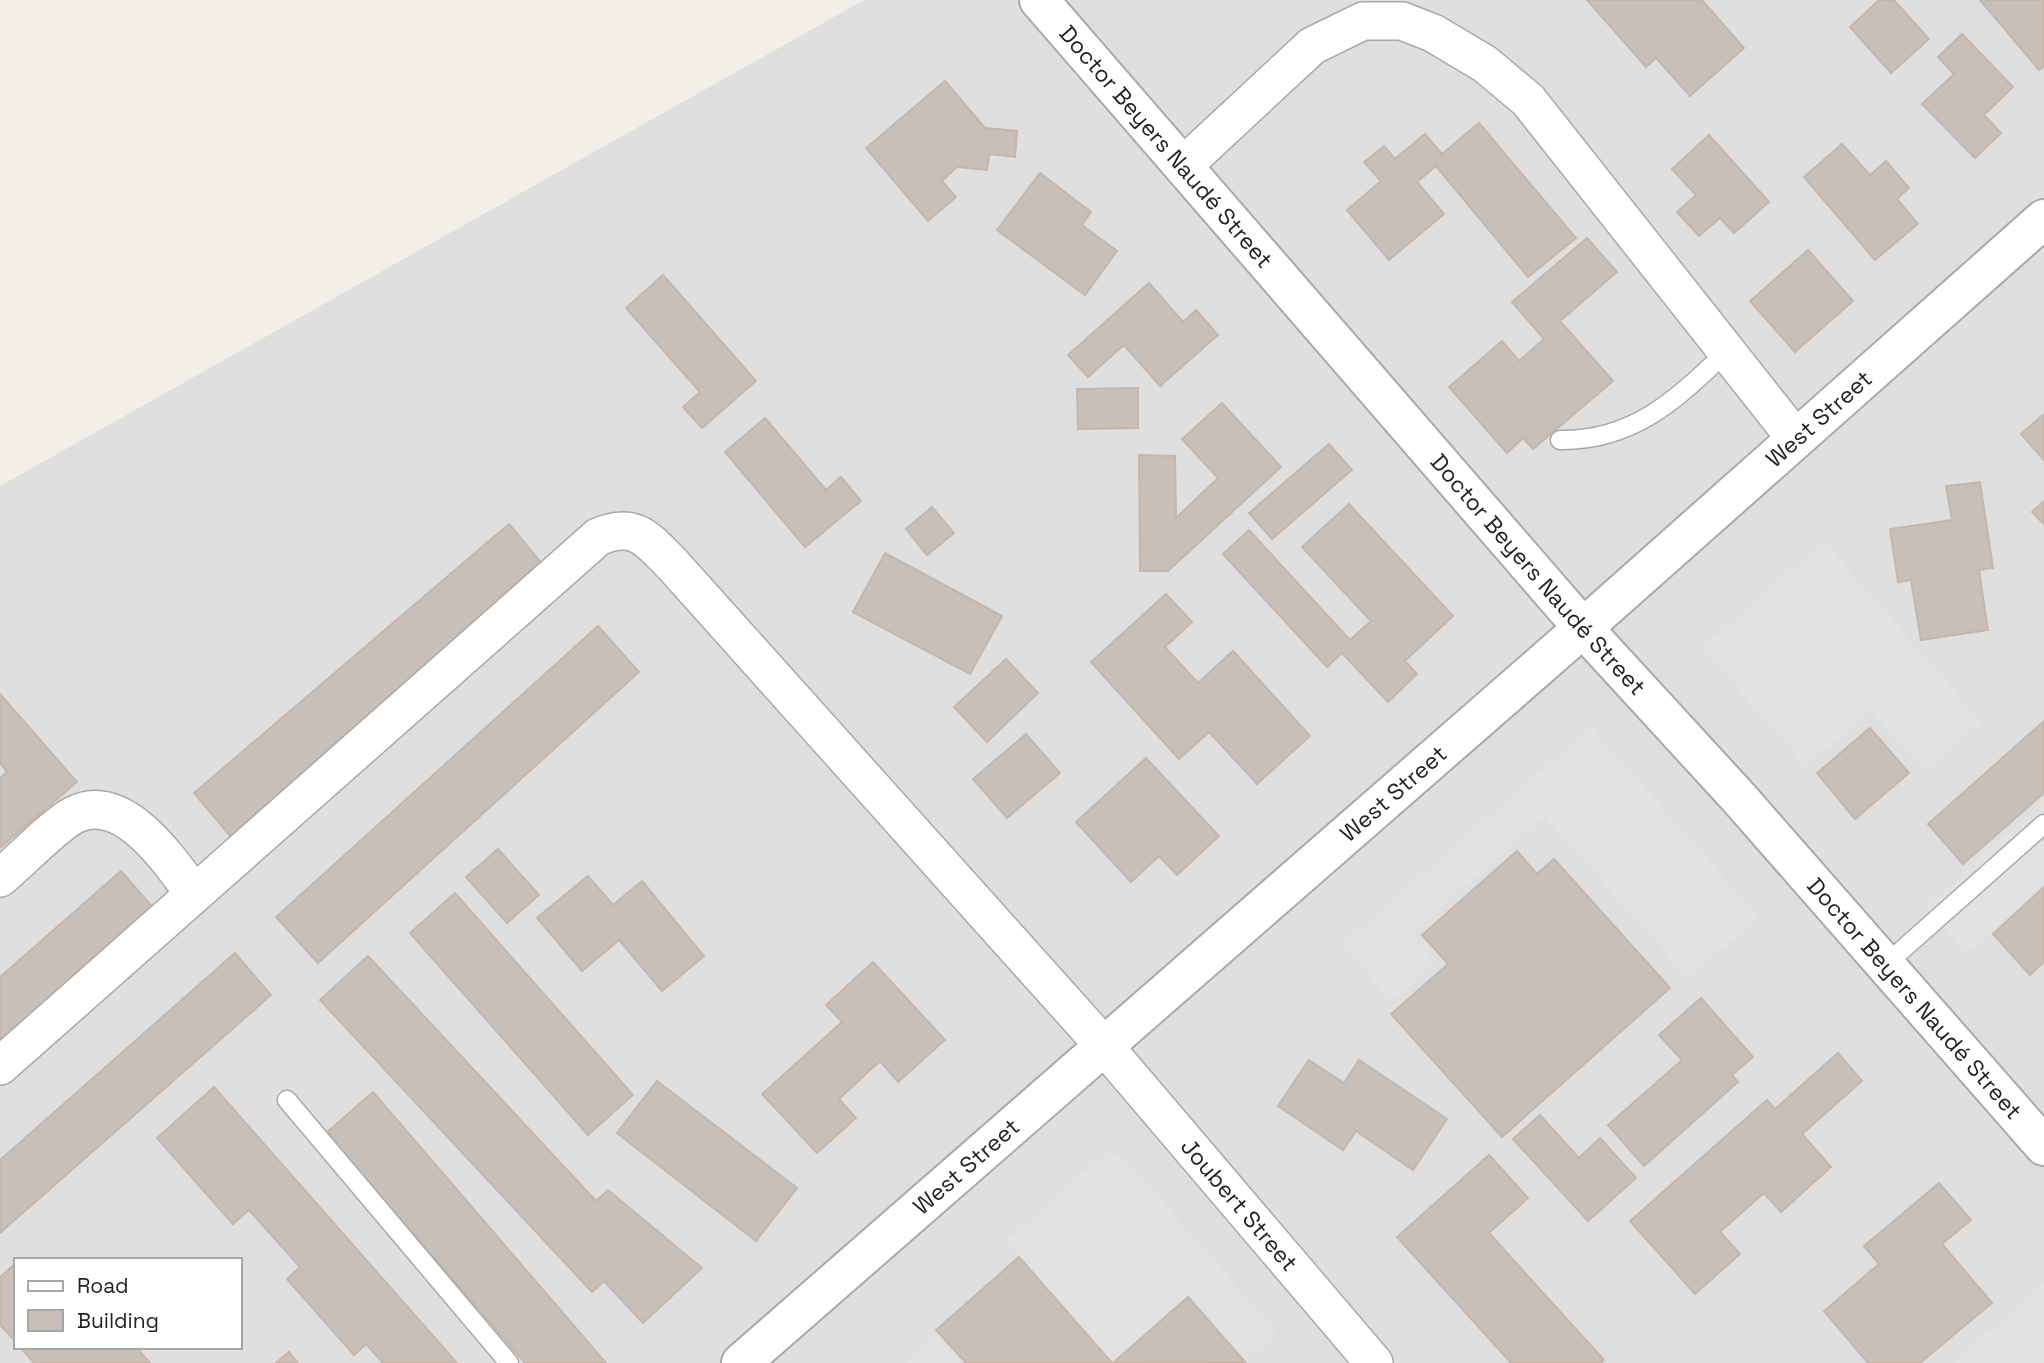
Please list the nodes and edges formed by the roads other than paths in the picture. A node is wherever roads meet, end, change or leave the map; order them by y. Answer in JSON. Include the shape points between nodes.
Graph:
{"nodes":[{"id":1,"x":1039,"y":0,"type":"edge"},
{"id":2,"x":1184,"y":165,"type":"junction"},
{"id":3,"x":2044,"y":219,"type":"edge"},
{"id":4,"x":1726,"y":352,"type":"junction"},
{"id":5,"x":1796,"y":439,"type":"junction"},
{"id":6,"x":1560,"y":440,"type":"dead end"},
{"id":7,"x":1583,"y":628,"type":"junction"},
{"id":8,"x":2044,"y":824,"type":"edge"},
{"id":9,"x":0,"y":878,"type":"edge"},
{"id":10,"x":194,"y":894,"type":"junction"},
{"id":11,"x":1885,"y":965,"type":"junction"},
{"id":12,"x":1105,"y":1046,"type":"junction"},
{"id":13,"x":0,"y":1066,"type":"edge"},
{"id":14,"x":287,"y":1100,"type":"dead end"},
{"id":15,"x":2044,"y":1146,"type":"edge"},
{"id":16,"x":509,"y":1363,"type":"edge"},
{"id":17,"x":741,"y":1363,"type":"edge"},
{"id":18,"x":1374,"y":1363,"type":"edge"}],
"edges":[{"from":1,"to":2,"type":"street","name":"Doctor Beyers Naudé Street"},
{"from":2,"to":4,"type":"street","via":[[1312,46],[1363,20],[1402,21],[1433,33],[1485,64],[1528,100]]},
{"from":2,"to":7,"type":"street","name":"Doctor Beyers Naudé Street"},
{"from":3,"to":5,"type":"street","name":"West Street"},
{"from":4,"to":5,"type":"street"},
{"from":4,"to":6,"type":"lane","via":[[1682,395],[1646,418],[1607,437]]},
{"from":5,"to":7,"type":"street","name":"West Street"},
{"from":7,"to":11,"type":"street","name":"Doctor Beyers Naudé Street"},
{"from":7,"to":12,"type":"street","name":"West Street"},
{"from":8,"to":11,"type":"lane"},
{"from":9,"to":10,"type":"street","via":[[74,814],[103,810],[133,823]]},
{"from":10,"to":12,"type":"street","name":"Joubert Street","via":[[598,537],[632,531],[674,566]]},
{"from":10,"to":13,"type":"street","name":"Joubert Street"},
{"from":11,"to":15,"type":"street","name":"Doctor Beyers Naudé Street"},
{"from":12,"to":17,"type":"street","name":"West Street"},
{"from":12,"to":18,"type":"street","name":"Joubert Street"},
{"from":14,"to":16,"type":"lane"}]}
